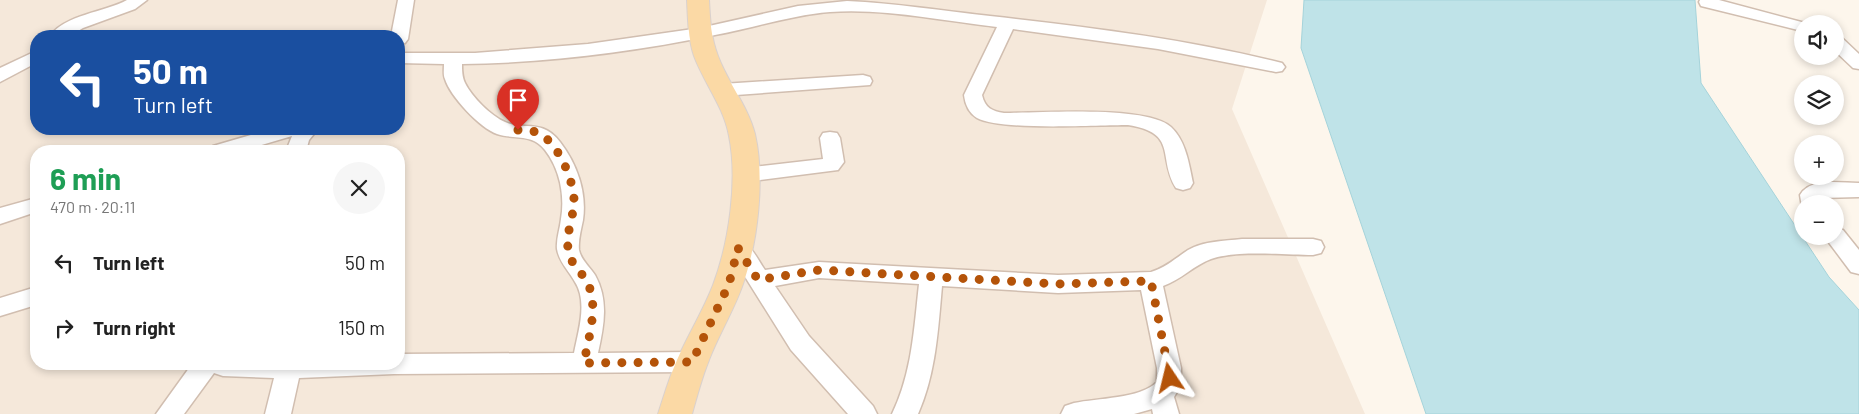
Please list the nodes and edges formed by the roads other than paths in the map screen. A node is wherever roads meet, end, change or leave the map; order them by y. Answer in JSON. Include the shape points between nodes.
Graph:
{"nodes":[{"id":1,"x":139,"y":0,"type":"edge"},
{"id":2,"x":406,"y":0,"type":"edge"},
{"id":3,"x":698,"y":0,"type":"edge"},
{"id":4,"x":1707,"y":2,"type":"dead end"},
{"id":5,"x":1007,"y":24,"type":"junction"},
{"id":6,"x":1794,"y":24,"type":"edge"},
{"id":7,"x":68,"y":30,"type":"edge"},
{"id":8,"x":401,"y":30,"type":"edge"},
{"id":9,"x":700,"y":33,"type":"junction"},
{"id":10,"x":1844,"y":50,"type":"edge"},
{"id":11,"x":405,"y":58,"type":"edge"},
{"id":12,"x":30,"y":59,"type":"edge"},
{"id":13,"x":454,"y":59,"type":"junction"},
{"id":14,"x":1859,"y":64,"type":"edge"},
{"id":15,"x":1276,"y":67,"type":"dead end"},
{"id":16,"x":30,"y":71,"type":"edge"},
{"id":17,"x":6,"y":73,"type":"edge"},
{"id":18,"x":863,"y":81,"type":"dead end"},
{"id":19,"x":722,"y":90,"type":"junction"},
{"id":20,"x":272,"y":135,"type":"edge"},
{"id":21,"x":830,"y":138,"type":"dead end"},
{"id":22,"x":240,"y":145,"type":"edge"},
{"id":23,"x":744,"y":175,"type":"junction"},
{"id":24,"x":1183,"y":183,"type":"dead end"},
{"id":25,"x":1859,"y":190,"type":"edge"},
{"id":26,"x":1810,"y":195,"type":"edge"},
{"id":27,"x":30,"y":206,"type":"edge"},
{"id":28,"x":0,"y":216,"type":"edge"},
{"id":29,"x":1844,"y":237,"type":"edge"},
{"id":30,"x":1859,"y":238,"type":"edge"},
{"id":31,"x":1842,"y":245,"type":"edge"},
{"id":32,"x":1313,"y":247,"type":"dead end"},
{"id":33,"x":738,"y":248,"type":"junction"},
{"id":34,"x":1859,"y":266,"type":"edge"},
{"id":35,"x":932,"y":277,"type":"junction"},
{"id":36,"x":758,"y":280,"type":"junction"},
{"id":37,"x":1151,"y":281,"type":"junction"},
{"id":38,"x":30,"y":298,"type":"edge"},
{"id":39,"x":0,"y":306,"type":"edge"},
{"id":40,"x":692,"y":362,"type":"junction"},
{"id":41,"x":584,"y":363,"type":"junction"},
{"id":42,"x":405,"y":364,"type":"edge"},
{"id":43,"x":202,"y":370,"type":"edge"},
{"id":44,"x":289,"y":370,"type":"edge"},
{"id":45,"x":1163,"y":404,"type":"edge"},
{"id":46,"x":169,"y":414,"type":"edge"},
{"id":47,"x":278,"y":414,"type":"edge"},
{"id":48,"x":675,"y":414,"type":"edge"},
{"id":49,"x":864,"y":414,"type":"edge"},
{"id":50,"x":905,"y":414,"type":"edge"},
{"id":51,"x":1074,"y":414,"type":"edge"}],
"edges":[{"from":1,"to":7,"type":"street"},
{"from":2,"to":8,"type":"street"},
{"from":3,"to":9,"type":"main road"},
{"from":4,"to":6,"type":"street"},
{"from":5,"to":9,"type":"street","via":[[838,6]]},
{"from":5,"to":15,"type":"street","via":[[1199,50]]},
{"from":5,"to":24,"type":"street","via":[[972,95],[978,111],[1004,119],[1128,118],[1157,125],[1170,138]]},
{"from":9,"to":13,"type":"street","via":[[591,49]]},
{"from":9,"to":19,"type":"main road","via":[[706,56]]},
{"from":10,"to":14,"type":"street"},
{"from":11,"to":13,"type":"street"},
{"from":12,"to":17,"type":"street"},
{"from":13,"to":41,"type":"street","via":[[452,72],[455,82],[490,122],[502,129],[531,130],[542,135],[568,173],[573,185],[574,203],[567,246],[573,265],[583,274],[592,298]]},
{"from":16,"to":17,"type":"street"},
{"from":18,"to":19,"type":"street"},
{"from":19,"to":23,"type":"main road","via":[[742,133]]},
{"from":20,"to":22,"type":"street"},
{"from":21,"to":23,"type":"street","via":[[834,162],[831,165]]},
{"from":23,"to":33,"type":"main road"},
{"from":25,"to":26,"type":"street","via":[[1815,191]]},
{"from":27,"to":28,"type":"street"},
{"from":29,"to":30,"type":"street"},
{"from":31,"to":34,"type":"street"},
{"from":32,"to":37,"type":"street","via":[[1210,250],[1167,276]]},
{"from":33,"to":36,"type":"street"},
{"from":33,"to":40,"type":"main road","via":[[729,284]]},
{"from":35,"to":36,"type":"street","via":[[819,270]]},
{"from":35,"to":37,"type":"street","via":[[1058,284]]},
{"from":35,"to":50,"type":"street","via":[[921,366],[917,386]]},
{"from":36,"to":49,"type":"street","via":[[800,343]]},
{"from":37,"to":45,"type":"street","via":[[1170,378]]},
{"from":38,"to":39,"type":"street"},
{"from":40,"to":41,"type":"street"},
{"from":40,"to":48,"type":"main road"},
{"from":41,"to":42,"type":"street"},
{"from":43,"to":46,"type":"street"},
{"from":44,"to":47,"type":"street"},
{"from":45,"to":51,"type":"street","via":[[1130,405]]}]}
